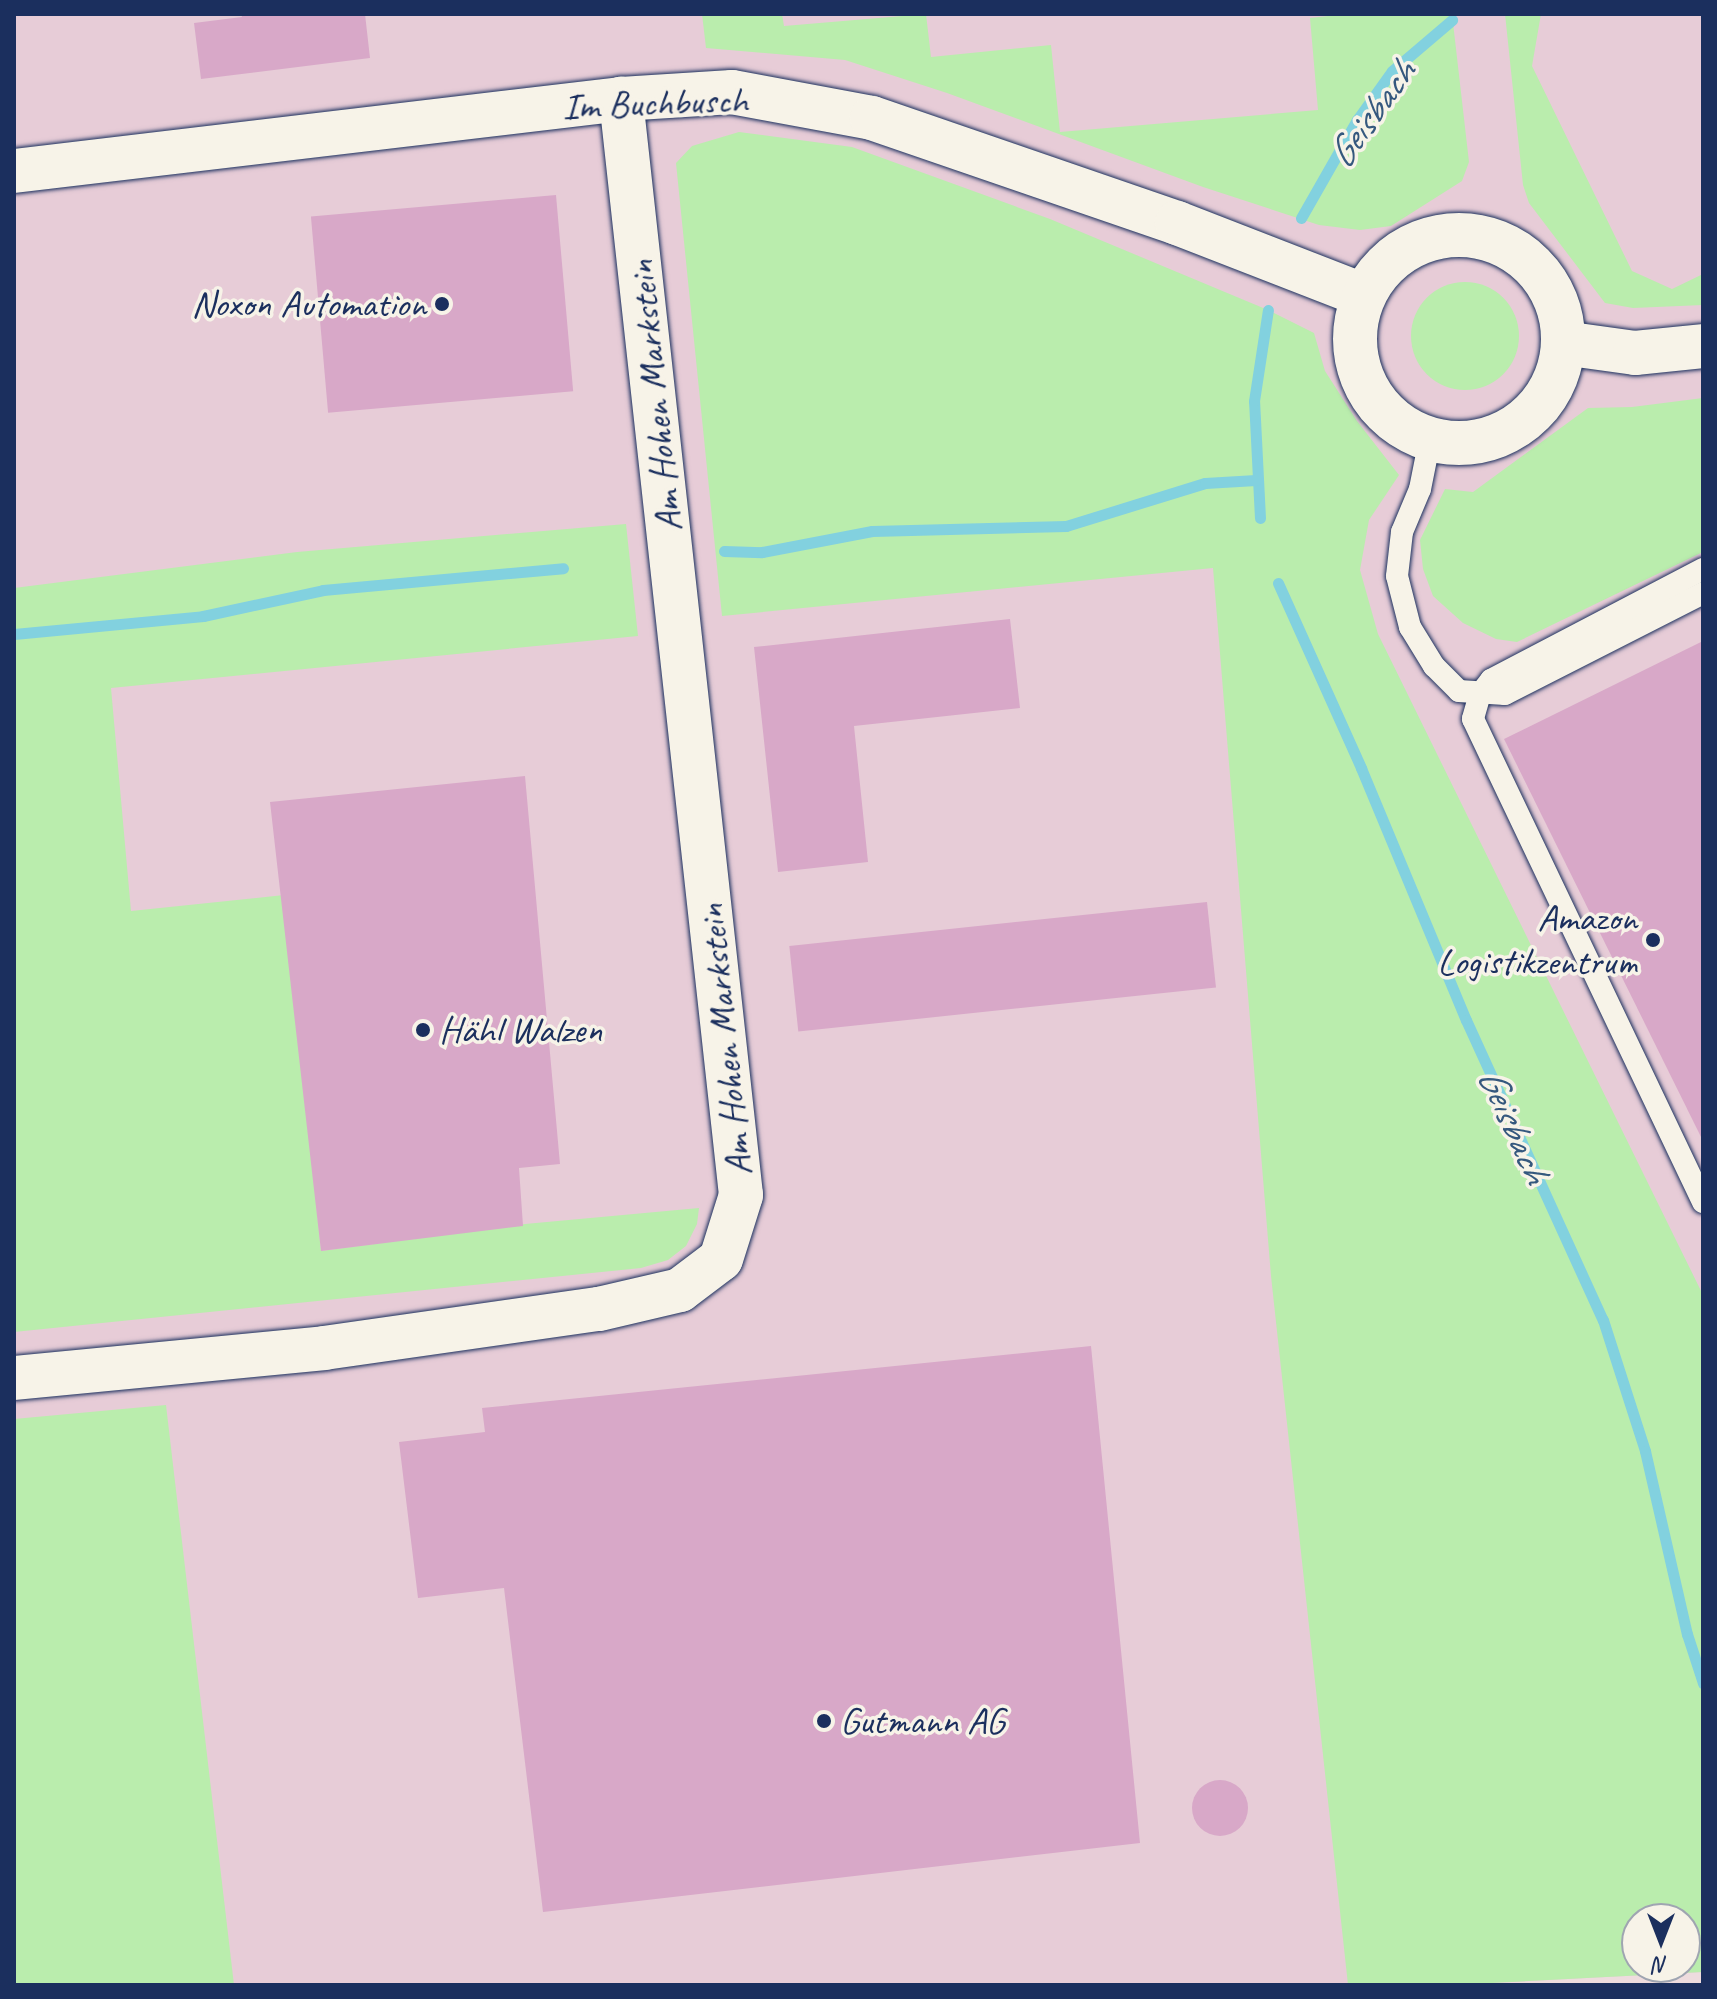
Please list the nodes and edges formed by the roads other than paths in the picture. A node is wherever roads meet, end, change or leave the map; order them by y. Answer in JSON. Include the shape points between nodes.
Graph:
{"nodes":[{"id":1,"x":621,"y":99,"type":"junction"},
{"id":2,"x":14,"y":171,"type":"edge"},
{"id":3,"x":1363,"y":295,"type":"junction"},
{"id":4,"x":1563,"y":343,"type":"junction"},
{"id":5,"x":1703,"y":346,"type":"edge"},
{"id":6,"x":1430,"y":439,"type":"junction"},
{"id":7,"x":1703,"y":569,"type":"edge"},
{"id":8,"x":1703,"y":593,"type":"edge"},
{"id":9,"x":1480,"y":694,"type":"junction"},
{"id":10,"x":1703,"y":1202,"type":"edge"},
{"id":11,"x":14,"y":1378,"type":"edge"}],
"edges":[{"from":1,"to":2,"type":"street","name":"Im Buchbusch"},
{"from":1,"to":3,"type":"street","name":"Im Buchbusch","via":[[732,92],[872,118],[1177,223]]},
{"from":1,"to":11,"type":"street","name":"Am Hohen Markstein","via":[[741,1195],[721,1259],[680,1290],[599,1309],[324,1348]]},
{"from":3,"to":4,"type":"street","via":[[1382,268],[1408,247],[1439,236],[1472,236],[1502,244],[1528,260],[1560,312]]},
{"from":3,"to":6,"type":"street","via":[[1355,324],[1355,354],[1363,383],[1380,408],[1403,427]]},
{"from":4,"to":5,"type":"street","via":[[1635,353]]},
{"from":4,"to":6,"type":"street","via":[[1557,374],[1542,401],[1520,424],[1492,438],[1461,444]]},
{"from":6,"to":9,"type":"lane","via":[[1420,489],[1402,532],[1397,576],[1410,627],[1434,666],[1459,691]]},
{"from":7,"to":9,"type":"lane","via":[[1491,680]]},
{"from":8,"to":9,"type":"lane","via":[[1505,694]]},
{"from":9,"to":10,"type":"lane","via":[[1473,719]]}]}
